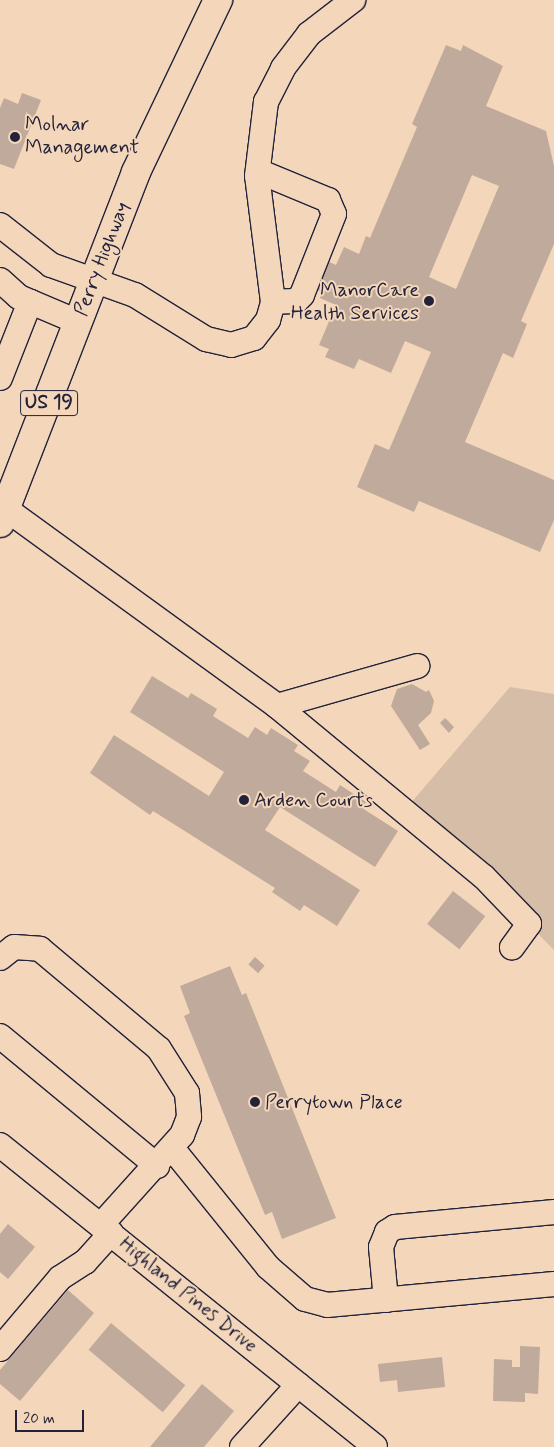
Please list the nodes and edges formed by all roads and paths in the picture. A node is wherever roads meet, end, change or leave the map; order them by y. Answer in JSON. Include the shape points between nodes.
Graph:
{"nodes":[{"id":1,"x":218,"y":0,"type":"edge"},
{"id":2,"x":353,"y":0,"type":"edge"},
{"id":3,"x":258,"y":171,"type":"junction"},
{"id":4,"x":0,"y":225,"type":"edge"},
{"id":5,"x":0,"y":280,"type":"edge"},
{"id":6,"x":93,"y":281,"type":"junction"},
{"id":7,"x":30,"y":302,"type":"junction"},
{"id":8,"x":272,"y":302,"type":"junction"},
{"id":9,"x":78,"y":322,"type":"junction"},
{"id":10,"x":0,"y":378,"type":"edge"},
{"id":11,"x":3,"y":516,"type":"edge"},
{"id":12,"x":417,"y":666,"type":"dead end"},
{"id":13,"x":277,"y":706,"type":"junction"},
{"id":14,"x":512,"y":947,"type":"dead end"},
{"id":15,"x":0,"y":958,"type":"edge"},
{"id":16,"x":0,"y":1036,"type":"edge"},
{"id":17,"x":0,"y":1145,"type":"edge"},
{"id":18,"x":172,"y":1148,"type":"junction"},
{"id":19,"x":157,"y":1166,"type":"junction"},
{"id":20,"x":554,"y":1212,"type":"edge"},
{"id":21,"x":106,"y":1229,"type":"junction"},
{"id":22,"x":554,"y":1284,"type":"edge"},
{"id":23,"x":386,"y":1300,"type":"junction"},
{"id":24,"x":0,"y":1348,"type":"edge"},
{"id":25,"x":298,"y":1385,"type":"junction"},
{"id":26,"x":242,"y":1447,"type":"edge"},
{"id":27,"x":375,"y":1447,"type":"edge"}],
"edges":[{"from":1,"to":6,"type":"main road","name":"Perry Highway","number":"US 19","via":[[160,118]]},
{"from":2,"to":3,"type":"street","via":[[309,34],[283,68],[266,102]]},
{"from":3,"to":8,"type":"street"},
{"from":3,"to":8,"type":"street","via":[[324,198],[334,209],[302,295],[291,302]]},
{"from":4,"to":6,"type":"street","via":[[52,265]]},
{"from":5,"to":7,"type":"street"},
{"from":6,"to":8,"type":"street","via":[[135,295],[206,339],[231,345],[254,338],[262,331]]},
{"from":6,"to":9,"type":"main road","name":"Perry Highway","number":"US 19"},
{"from":7,"to":9,"type":"street"},
{"from":7,"to":10,"type":"street"},
{"from":9,"to":11,"type":"main road","name":"Perry Highway","number":"US 19"},
{"from":11,"to":13,"type":"street"},
{"from":12,"to":13,"type":"street"},
{"from":13,"to":14,"type":"street","via":[[484,877],[528,922]]},
{"from":15,"to":18,"type":"street","via":[[14,947],[40,950],[163,1054],[187,1093],[189,1117]]},
{"from":16,"to":19,"type":"street"},
{"from":17,"to":21,"type":"street","name":"Highland Pines Drive"},
{"from":18,"to":19,"type":"street"},
{"from":18,"to":23,"type":"street","via":[[268,1267],[305,1299],[327,1305]]},
{"from":19,"to":21,"type":"street"},
{"from":20,"to":23,"type":"street","via":[[395,1228],[387,1232],[381,1248]]},
{"from":21,"to":24,"type":"street","via":[[85,1262],[60,1278]]},
{"from":21,"to":25,"type":"street","name":"Highland Pines Drive"},
{"from":22,"to":23,"type":"street"},
{"from":25,"to":26,"type":"street"},
{"from":25,"to":27,"type":"street","name":"Highland Pines Drive"}]}
